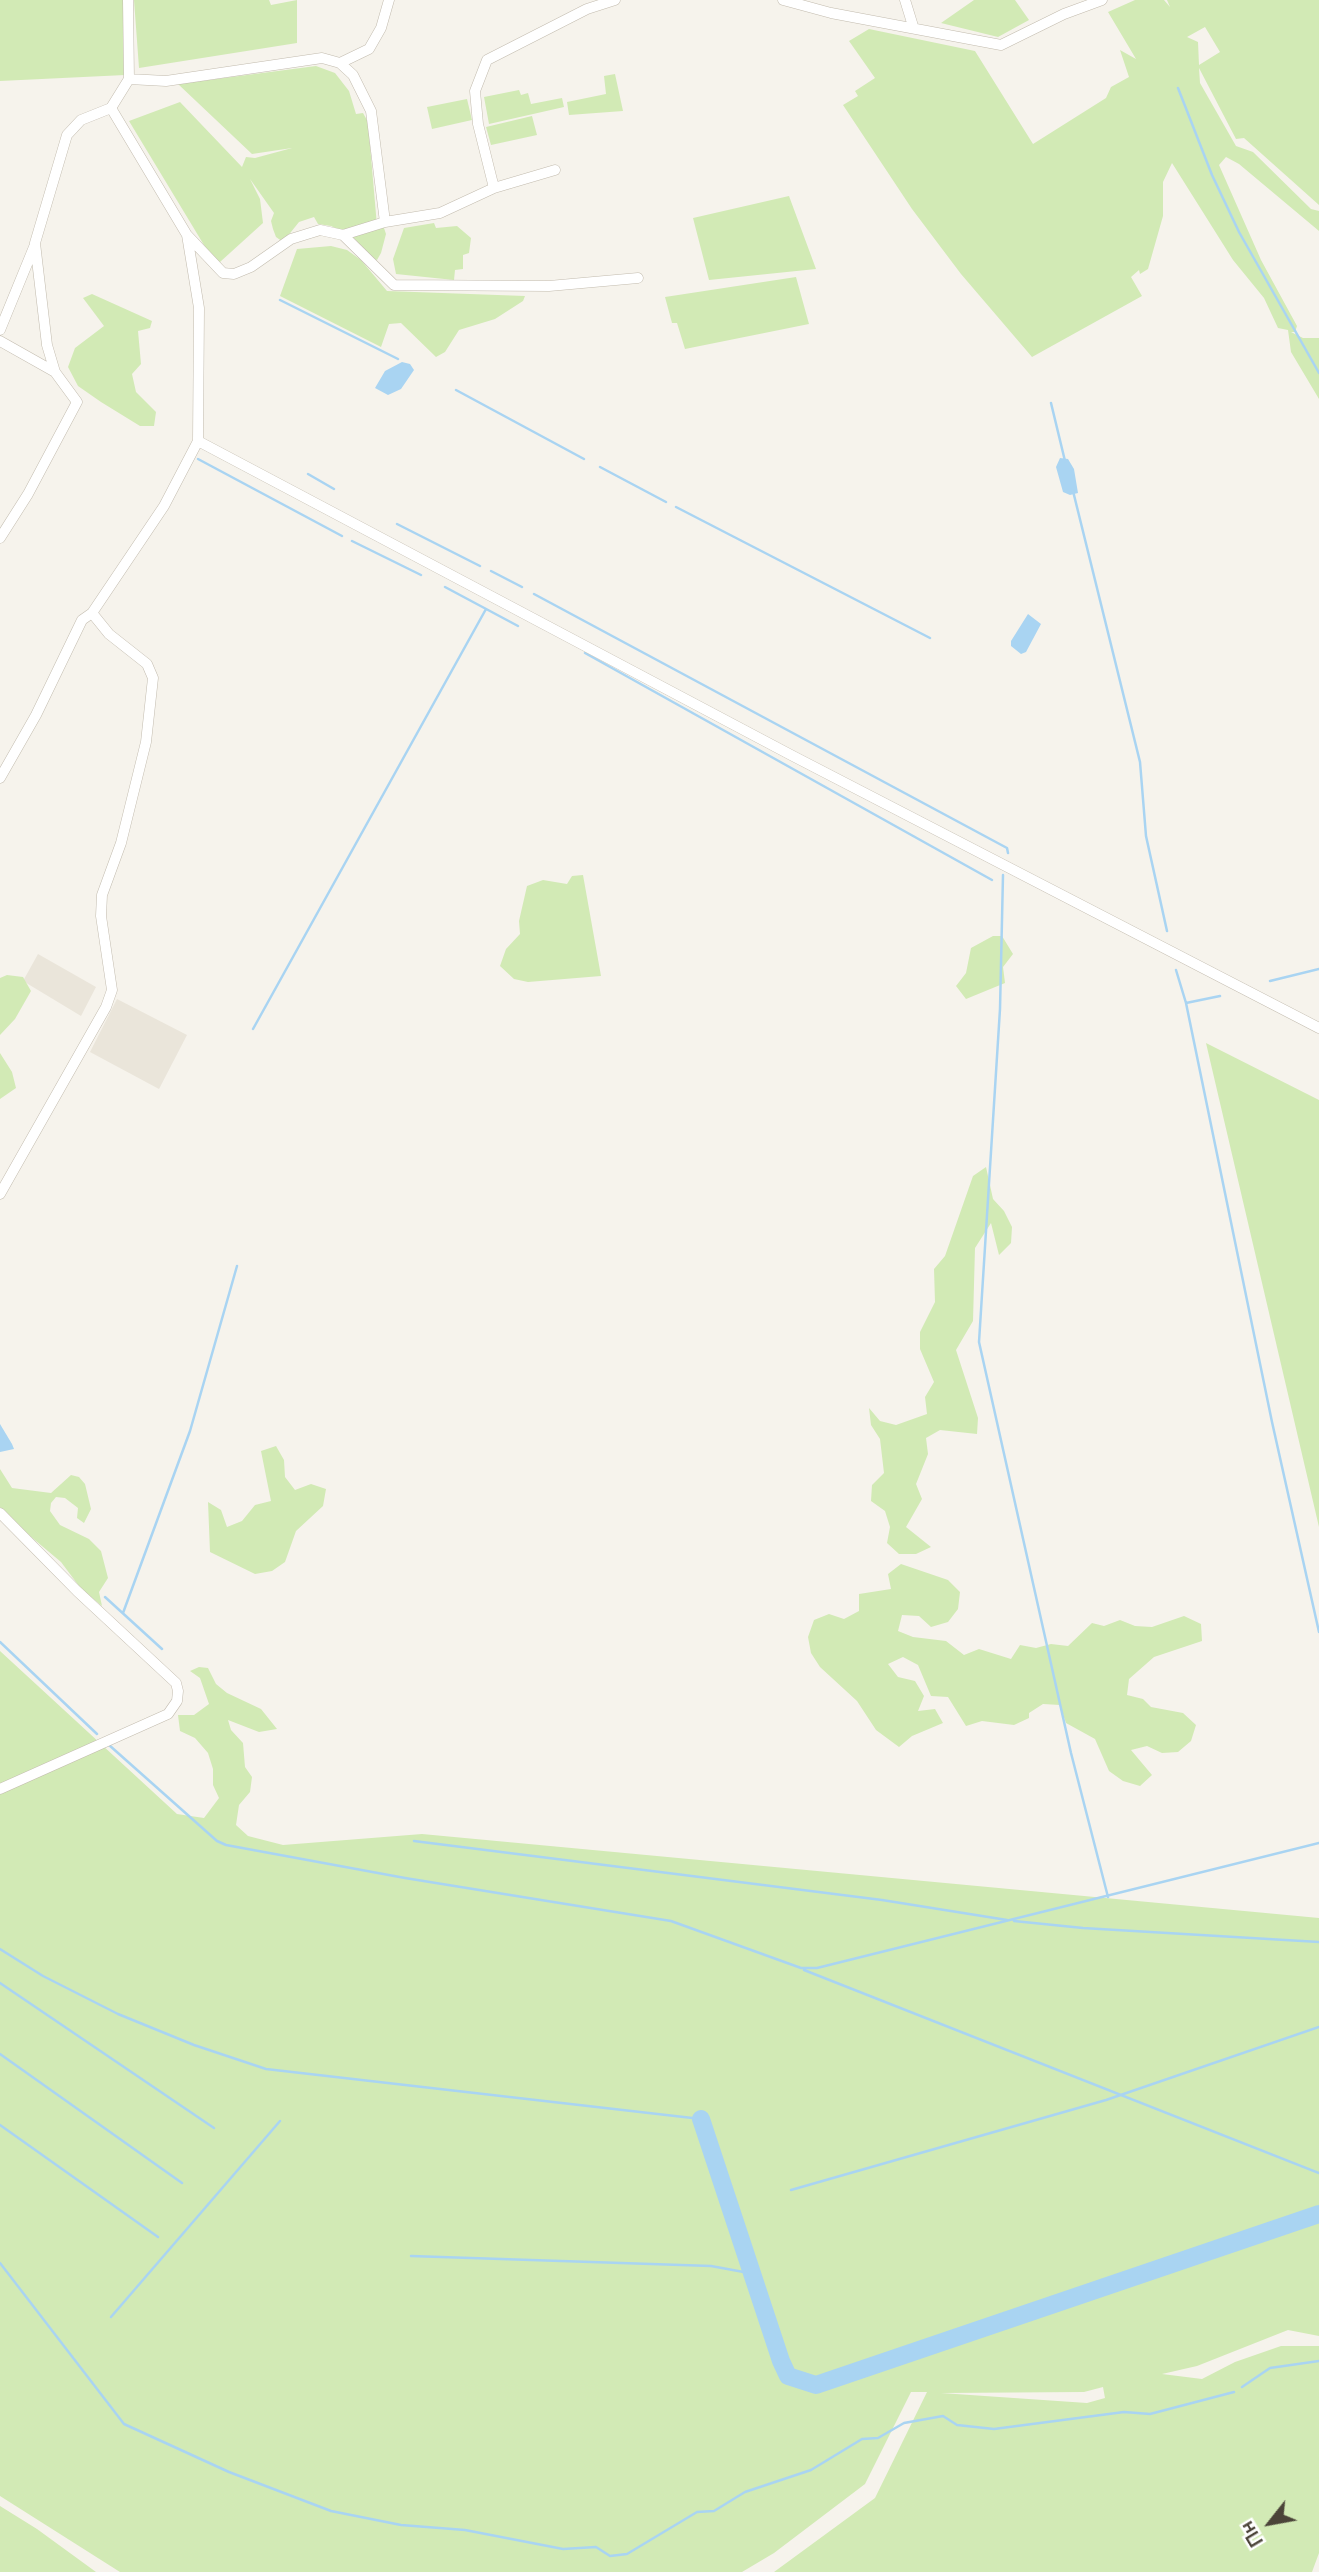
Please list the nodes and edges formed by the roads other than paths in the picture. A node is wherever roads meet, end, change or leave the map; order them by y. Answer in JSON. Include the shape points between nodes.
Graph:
{"nodes":[{"id":1,"x":128,"y":0,"type":"edge"},
{"id":2,"x":389,"y":0,"type":"edge"},
{"id":3,"x":615,"y":0,"type":"edge"},
{"id":4,"x":783,"y":0,"type":"edge"},
{"id":5,"x":905,"y":0,"type":"edge"},
{"id":6,"x":1102,"y":0,"type":"edge"},
{"id":7,"x":586,"y":4,"type":"edge"},
{"id":8,"x":913,"y":26,"type":"junction"},
{"id":9,"x":340,"y":63,"type":"junction"},
{"id":10,"x":130,"y":79,"type":"junction"},
{"id":11,"x":111,"y":108,"type":"junction"},
{"id":12,"x":555,"y":170,"type":"dead end"},
{"id":13,"x":494,"y":188,"type":"junction"},
{"id":14,"x":385,"y":222,"type":"junction"},
{"id":15,"x":343,"y":234,"type":"junction"},
{"id":16,"x":187,"y":235,"type":"junction"},
{"id":17,"x":35,"y":243,"type":"junction"},
{"id":18,"x":638,"y":278,"type":"dead end"},
{"id":19,"x":0,"y":330,"type":"edge"},
{"id":20,"x":0,"y":341,"type":"edge"},
{"id":21,"x":55,"y":372,"type":"junction"},
{"id":22,"x":198,"y":441,"type":"junction"},
{"id":23,"x":0,"y":538,"type":"edge"},
{"id":24,"x":92,"y":613,"type":"junction"},
{"id":25,"x":0,"y":778,"type":"edge"},
{"id":26,"x":1319,"y":1028,"type":"edge"},
{"id":27,"x":3,"y":1184,"type":"edge"},
{"id":28,"x":0,"y":1194,"type":"edge"},
{"id":29,"x":0,"y":1513,"type":"edge"},
{"id":30,"x":0,"y":1789,"type":"edge"}],
"edges":[{"from":1,"to":10,"type":"street"},
{"from":2,"to":9,"type":"street","via":[[369,49]]},
{"from":3,"to":7,"type":"street"},
{"from":4,"to":8,"type":"street"},
{"from":5,"to":8,"type":"street"},
{"from":6,"to":8,"type":"street","via":[[1001,45]]},
{"from":7,"to":13,"type":"street","via":[[487,60],[475,91]]},
{"from":9,"to":10,"type":"street","via":[[322,58],[166,81]]},
{"from":9,"to":14,"type":"street","via":[[353,75],[371,111]]},
{"from":10,"to":11,"type":"street"},
{"from":11,"to":16,"type":"street"},
{"from":11,"to":17,"type":"street","via":[[81,120],[67,135]]},
{"from":12,"to":13,"type":"street"},
{"from":13,"to":14,"type":"street","via":[[440,213]]},
{"from":14,"to":15,"type":"street"},
{"from":15,"to":16,"type":"street","via":[[320,230],[290,239],[234,274],[223,273]]},
{"from":15,"to":18,"type":"street","via":[[394,285],[549,286]]},
{"from":16,"to":22,"type":"street","via":[[199,308]]},
{"from":17,"to":19,"type":"street"},
{"from":17,"to":21,"type":"street","via":[[47,345]]},
{"from":20,"to":21,"type":"street"},
{"from":21,"to":23,"type":"street","via":[[76,402]]},
{"from":22,"to":24,"type":"street","via":[[164,506]]},
{"from":22,"to":26,"type":"street"},
{"from":24,"to":25,"type":"street","via":[[82,621]]},
{"from":24,"to":27,"type":"street","via":[[109,634],[146,664],[153,678],[146,743],[121,843],[102,895],[112,990]]},
{"from":27,"to":28,"type":"street"},
{"from":29,"to":30,"type":"street","via":[[176,1683],[177,1701],[168,1714]]}]}
